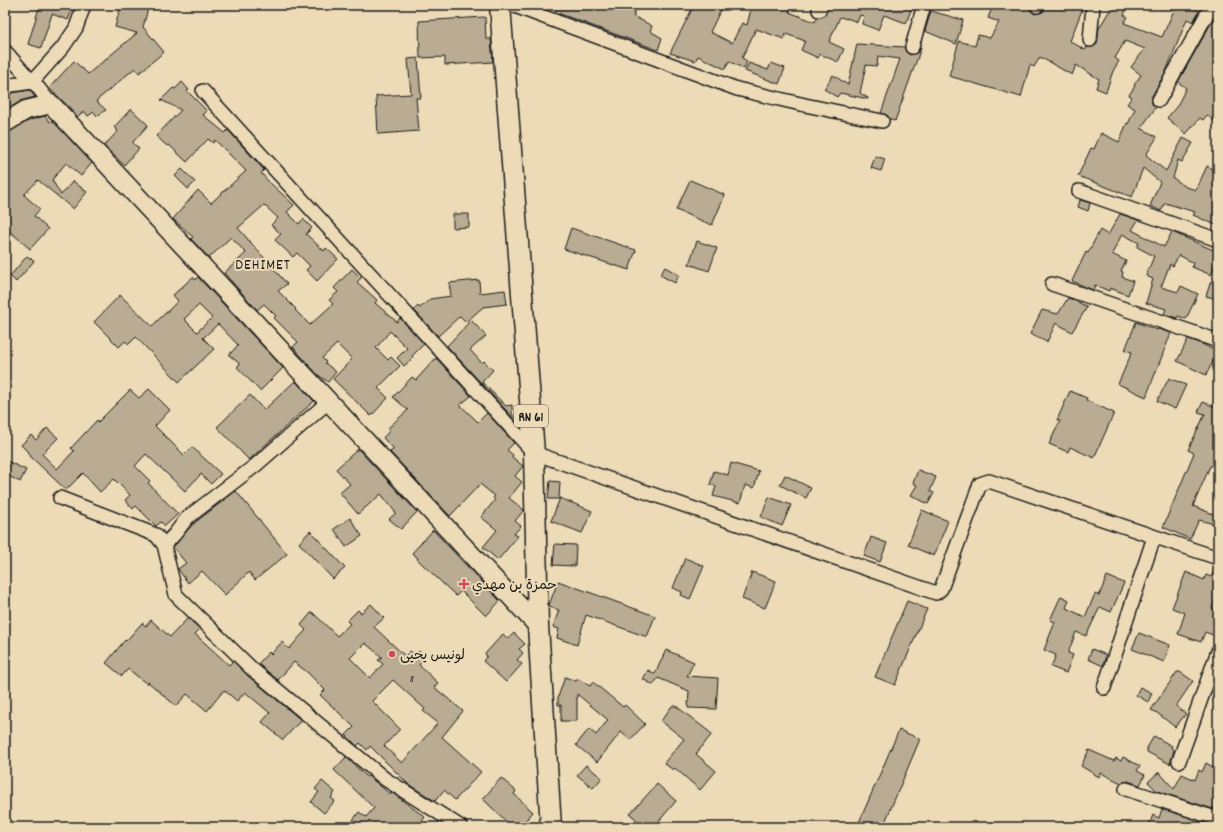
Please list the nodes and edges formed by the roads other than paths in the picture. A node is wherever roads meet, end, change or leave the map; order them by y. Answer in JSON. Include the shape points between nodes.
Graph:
{"nodes":[{"id":1,"x":84,"y":5,"type":"edge"},
{"id":2,"x":500,"y":5,"type":"edge"},
{"id":3,"x":512,"y":5,"type":"edge"},
{"id":4,"x":924,"y":5,"type":"edge"},
{"id":5,"x":1093,"y":5,"type":"edge"},
{"id":6,"x":1212,"y":5,"type":"edge"},
{"id":7,"x":1090,"y":40,"type":"dead end"},
{"id":8,"x":912,"y":47,"type":"dead end"},
{"id":9,"x":5,"y":51,"type":"edge"},
{"id":10,"x":32,"y":82,"type":"junction"},
{"id":11,"x":5,"y":86,"type":"edge"},
{"id":12,"x":203,"y":91,"type":"dead end"},
{"id":13,"x":1159,"y":100,"type":"dead end"},
{"id":14,"x":51,"y":104,"type":"junction"},
{"id":15,"x":882,"y":121,"type":"dead end"},
{"id":16,"x":5,"y":123,"type":"edge"},
{"id":17,"x":1079,"y":191,"type":"dead end"},
{"id":18,"x":1218,"y":240,"type":"edge"},
{"id":19,"x":1052,"y":284,"type":"dead end"},
{"id":20,"x":1218,"y":341,"type":"edge"},
{"id":21,"x":328,"y":402,"type":"junction"},
{"id":22,"x":534,"y":453,"type":"junction"},
{"id":23,"x":60,"y":498,"type":"dead end"},
{"id":24,"x":1154,"y":537,"type":"junction"},
{"id":25,"x":164,"y":545,"type":"junction"},
{"id":26,"x":1218,"y":558,"type":"edge"},
{"id":27,"x":538,"y":626,"type":"junction"},
{"id":28,"x":1218,"y":651,"type":"edge"},
{"id":29,"x":1104,"y":688,"type":"dead end"},
{"id":30,"x":1179,"y":761,"type":"dead end"},
{"id":31,"x":1126,"y":789,"type":"dead end"},
{"id":32,"x":1218,"y":819,"type":"edge"},
{"id":33,"x":461,"y":827,"type":"edge"},
{"id":34,"x":551,"y":827,"type":"edge"}],
"edges":[{"from":1,"to":10,"type":"street","via":[[76,28]]},
{"from":2,"to":22,"type":"main road","number":"RN 61"},
{"from":3,"to":15,"type":"street","via":[[738,89]]},
{"from":4,"to":8,"type":"street"},
{"from":5,"to":7,"type":"street"},
{"from":6,"to":13,"type":"street"},
{"from":9,"to":10,"type":"street"},
{"from":10,"to":11,"type":"street"},
{"from":10,"to":14,"type":"street"},
{"from":12,"to":22,"type":"street"},
{"from":14,"to":16,"type":"street","via":[[26,110]]},
{"from":14,"to":21,"type":"street"},
{"from":17,"to":18,"type":"street"},
{"from":19,"to":20,"type":"street"},
{"from":21,"to":25,"type":"street","via":[[256,465],[187,518]]},
{"from":21,"to":27,"type":"street"},
{"from":22,"to":24,"type":"street","via":[[936,593],[941,589],[980,484],[989,481]]},
{"from":22,"to":27,"type":"main road","number":"RN 61"},
{"from":23,"to":25,"type":"street","via":[[156,535]]},
{"from":24,"to":26,"type":"street"},
{"from":24,"to":29,"type":"street"},
{"from":25,"to":33,"type":"street","via":[[176,596],[252,669],[385,779]]},
{"from":27,"to":34,"type":"main road","number":"RN 61"},
{"from":28,"to":30,"type":"street"},
{"from":31,"to":32,"type":"street"}]}
